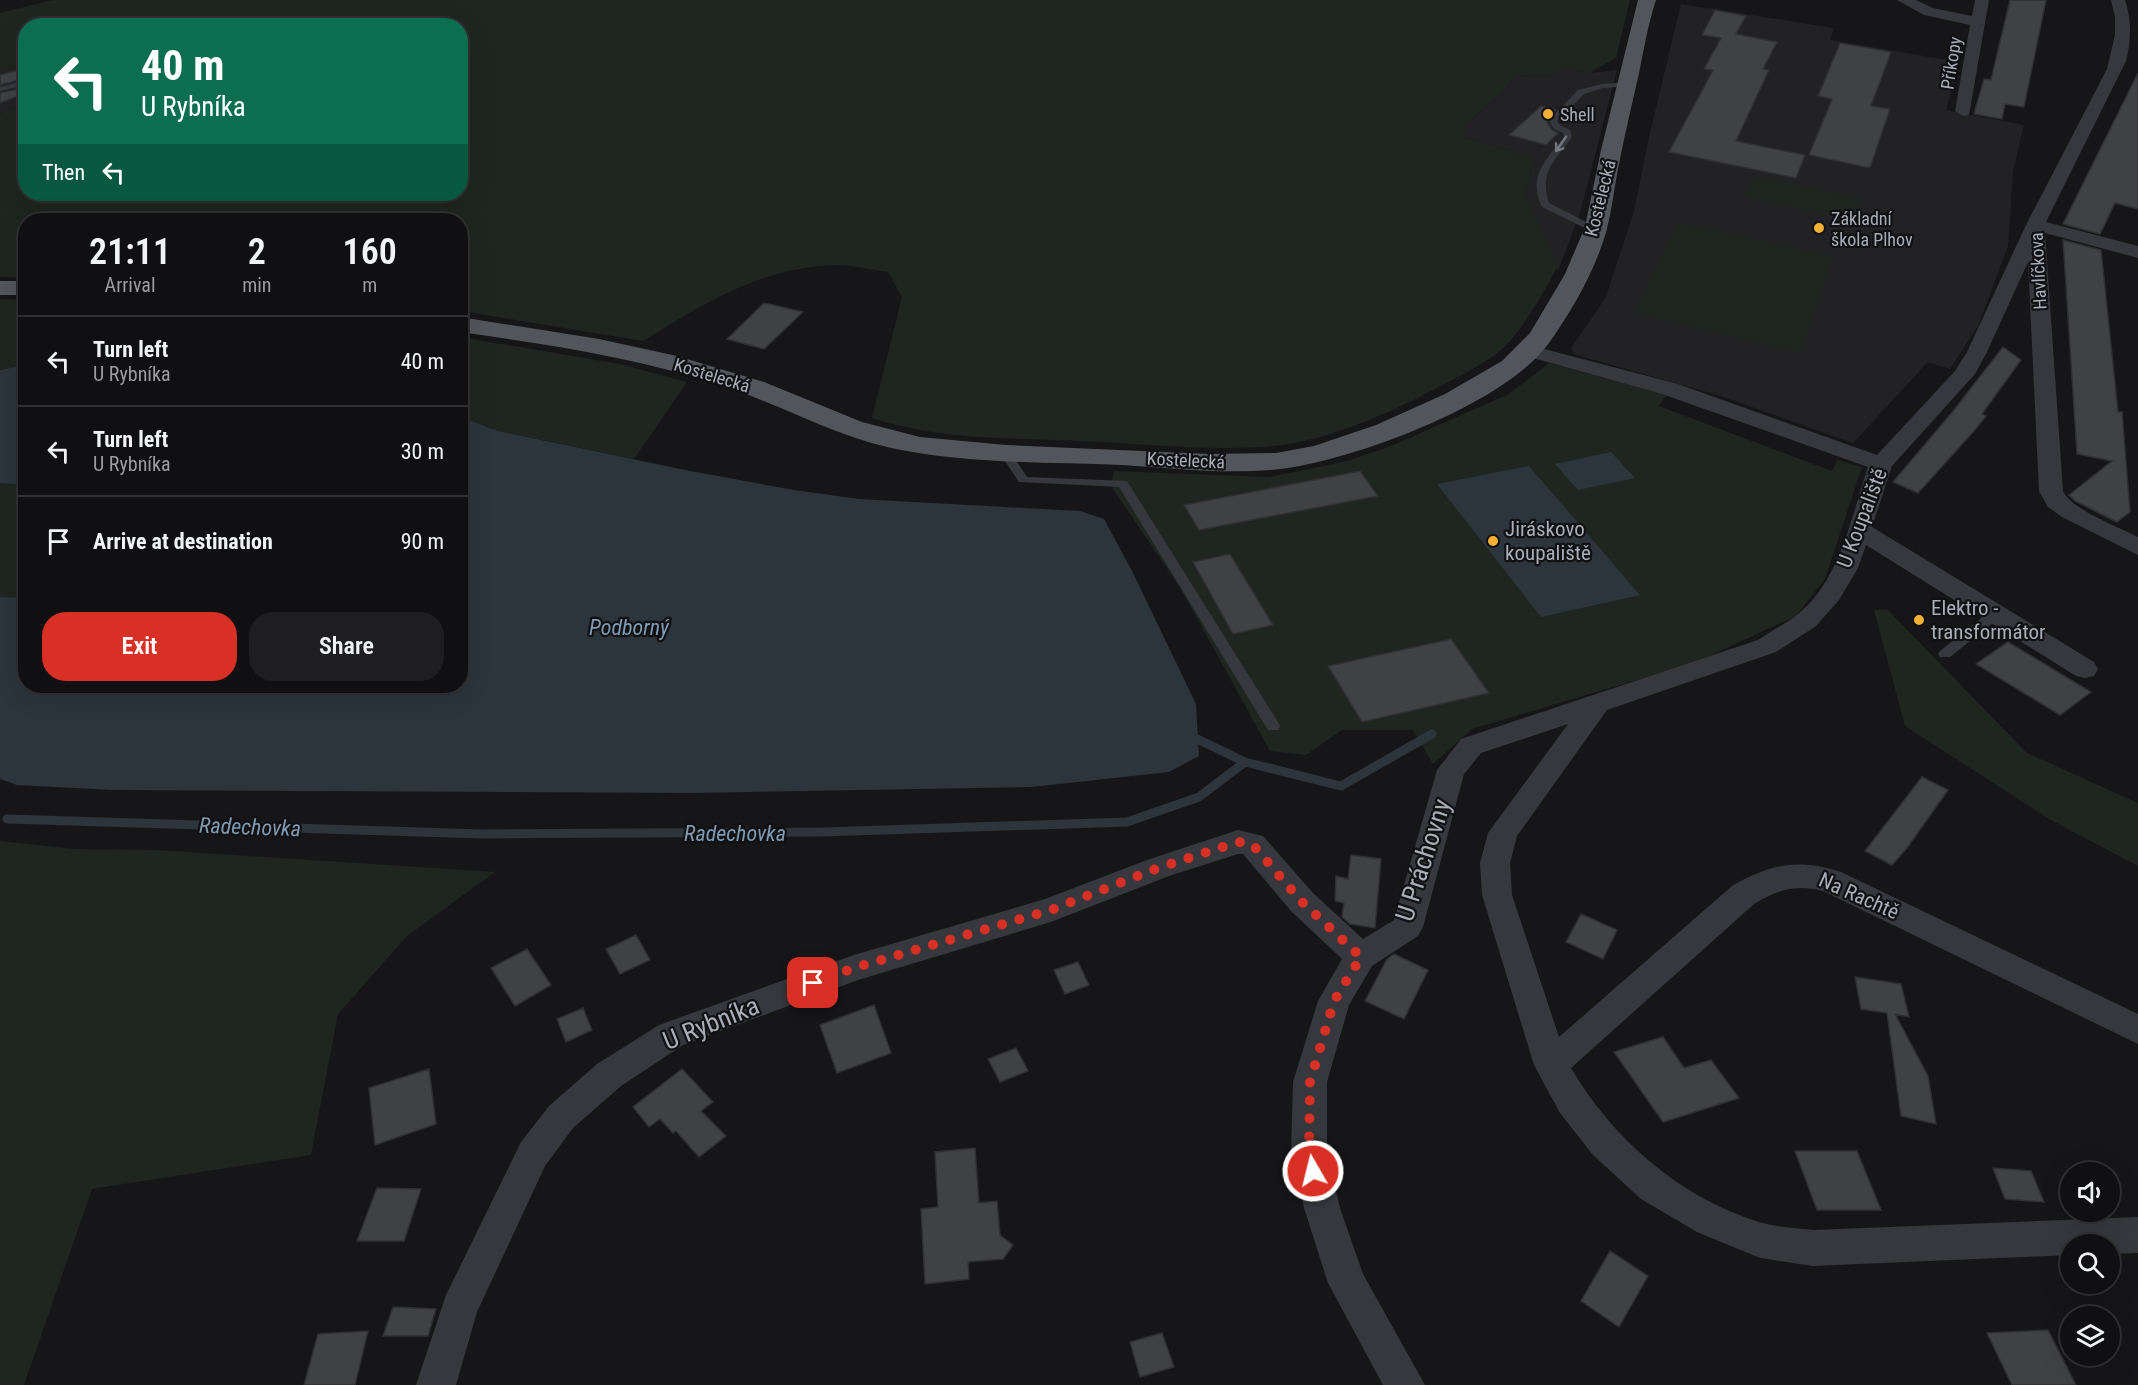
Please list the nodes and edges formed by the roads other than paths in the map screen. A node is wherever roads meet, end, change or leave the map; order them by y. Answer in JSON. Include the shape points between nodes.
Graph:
{"nodes":[{"id":1,"x":1647,"y":0,"type":"edge"},
{"id":2,"x":1904,"y":0,"type":"edge"},
{"id":3,"x":1982,"y":0,"type":"edge"},
{"id":4,"x":2118,"y":0,"type":"edge"},
{"id":5,"x":1978,"y":22,"type":"junction"},
{"id":6,"x":2131,"y":48,"type":"edge"},
{"id":7,"x":18,"y":84,"type":"edge"},
{"id":8,"x":1628,"y":84,"type":"junction"},
{"id":9,"x":0,"y":89,"type":"edge"},
{"id":10,"x":1963,"y":111,"type":"dead end"},
{"id":11,"x":2035,"y":225,"type":"junction"},
{"id":12,"x":1595,"y":230,"type":"junction"},
{"id":13,"x":2138,"y":252,"type":"edge"},
{"id":14,"x":0,"y":288,"type":"edge"},
{"id":15,"x":18,"y":288,"type":"edge"},
{"id":16,"x":468,"y":325,"type":"edge"},
{"id":17,"x":1529,"y":351,"type":"junction"},
{"id":18,"x":1005,"y":452,"type":"junction"},
{"id":19,"x":1881,"y":464,"type":"junction"},
{"id":20,"x":1859,"y":530,"type":"junction"},
{"id":21,"x":2138,"y":547,"type":"edge"},
{"id":22,"x":1994,"y":615,"type":"junction"},
{"id":23,"x":1945,"y":654,"type":"dead end"},
{"id":24,"x":2085,"y":669,"type":"dead end"},
{"id":25,"x":1597,"y":704,"type":"junction"},
{"id":26,"x":1273,"y":726,"type":"dead end"},
{"id":27,"x":1361,"y":957,"type":"junction"},
{"id":28,"x":2138,"y":1030,"type":"edge"},
{"id":29,"x":1551,"y":1065,"type":"junction"},
{"id":30,"x":2138,"y":1235,"type":"edge"},
{"id":31,"x":436,"y":1385,"type":"edge"},
{"id":32,"x":1405,"y":1385,"type":"edge"}],
"edges":[{"from":1,"to":8,"type":"main road","name":"Kostelecká"},
{"from":2,"to":5,"type":"street","name":"Příkopy","via":[[1929,12]]},
{"from":3,"to":5,"type":"street","name":"Příkopy"},
{"from":4,"to":6,"type":"street","name":"Havlíčkova"},
{"from":5,"to":10,"type":"street","name":"Příkopy"},
{"from":6,"to":11,"type":"street","name":"Havlíčkova","via":[[2115,69]]},
{"from":7,"to":9,"type":"lane"},
{"from":8,"to":12,"type":"main road","name":"Kostelecká"},
{"from":8,"to":12,"type":"lane","one_way":true,"via":[[1581,92],[1553,121],[1568,137],[1546,166],[1539,186],[1545,205]]},
{"from":11,"to":13,"type":"street"},
{"from":11,"to":19,"type":"street","name":"U Koupaliště","via":[[1964,374]]},
{"from":11,"to":21,"type":"street","name":"Havlíčkova","via":[[2051,491],[2056,502],[2070,512]]},
{"from":12,"to":17,"type":"main road","name":"Kostelecká","via":[[1561,303]]},
{"from":14,"to":15,"type":"main road"},
{"from":16,"to":18,"type":"main road","name":"Kostelecká","via":[[672,362],[778,396],[877,436],[927,446]]},
{"from":17,"to":18,"type":"main road","name":"Kostelecká","via":[[1498,375],[1406,421],[1300,458],[1233,462]]},
{"from":17,"to":19,"type":"street","via":[[1670,389]]},
{"from":18,"to":26,"type":"lane","via":[[1023,480],[1123,484]]},
{"from":19,"to":20,"type":"street","name":"U Koupaliště"},
{"from":20,"to":22,"type":"street"},
{"from":20,"to":25,"type":"street","name":"U Koupaliště","via":[[1846,568],[1807,620],[1767,646]]},
{"from":22,"to":23,"type":"lane"},
{"from":22,"to":24,"type":"street"},
{"from":25,"to":27,"type":"street","name":"U Práchovny","via":[[1471,746],[1450,770],[1407,927]]},
{"from":25,"to":29,"type":"street","via":[[1503,833],[1495,863],[1497,895]]},
{"from":27,"to":31,"type":"street","name":"U Rybníka","via":[[1302,902],[1252,844],[1238,842],[1051,910],[854,968],[671,1035],[609,1075],[561,1117],[533,1154],[459,1308]]},
{"from":27,"to":32,"type":"street","name":"U Práchovny","via":[[1334,1001],[1310,1082],[1309,1152],[1322,1208],[1347,1283]]},
{"from":28,"to":29,"type":"street","name":"Na Rachtě","via":[[1830,881],[1793,874],[1767,881],[1743,895]]},
{"from":29,"to":30,"type":"street","via":[[1605,1144],[1654,1187],[1710,1220],[1760,1240],[1813,1248]]}]}
